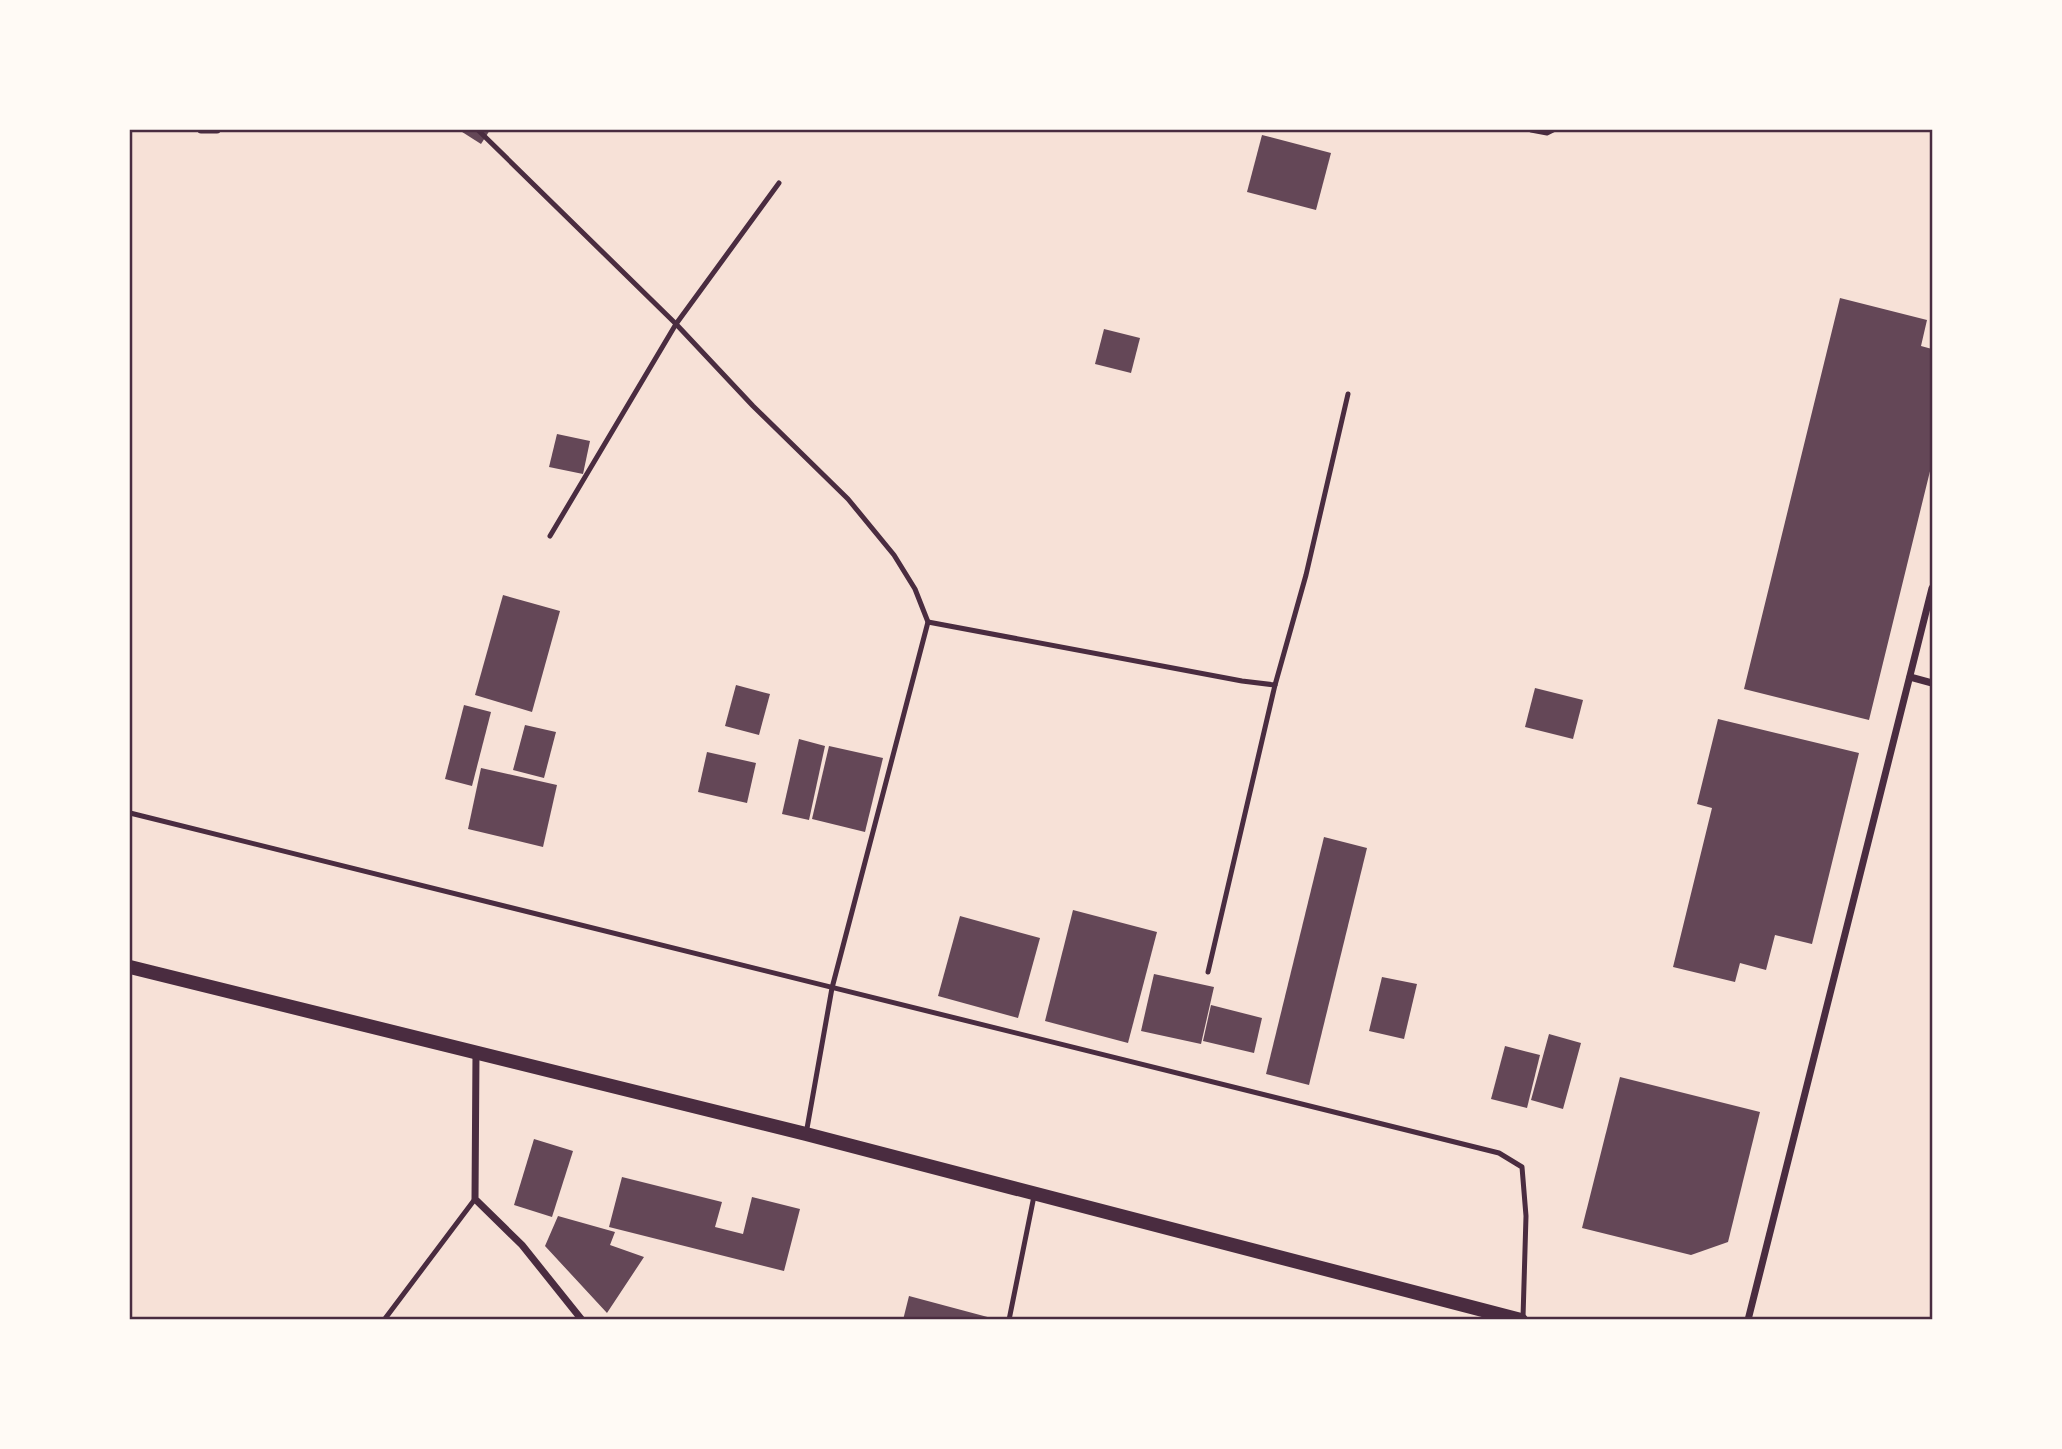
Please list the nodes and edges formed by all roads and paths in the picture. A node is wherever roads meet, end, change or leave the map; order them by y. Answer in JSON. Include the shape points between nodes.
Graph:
{"nodes":[{"id":1,"x":201,"y":130,"type":"edge"},
{"id":2,"x":217,"y":130,"type":"edge"},
{"id":3,"x":478,"y":130,"type":"edge"},
{"id":4,"x":1531,"y":130,"type":"edge"},
{"id":5,"x":1553,"y":130,"type":"edge"},
{"id":6,"x":779,"y":183,"type":"dead end"},
{"id":7,"x":676,"y":324,"type":"junction"},
{"id":8,"x":1348,"y":394,"type":"dead end"},
{"id":9,"x":550,"y":536,"type":"dead end"},
{"id":10,"x":1933,"y":588,"type":"edge"},
{"id":11,"x":928,"y":622,"type":"junction"},
{"id":12,"x":1910,"y":677,"type":"junction"},
{"id":13,"x":1933,"y":683,"type":"edge"},
{"id":14,"x":1275,"y":685,"type":"junction"},
{"id":15,"x":130,"y":813,"type":"edge"},
{"id":16,"x":130,"y":967,"type":"edge"},
{"id":17,"x":1208,"y":972,"type":"dead end"},
{"id":18,"x":832,"y":988,"type":"junction"},
{"id":19,"x":476,"y":1053,"type":"junction"},
{"id":20,"x":806,"y":1134,"type":"junction"},
{"id":21,"x":1034,"y":1193,"type":"junction"},
{"id":22,"x":475,"y":1199,"type":"junction"},
{"id":23,"x":383,"y":1320,"type":"edge"},
{"id":24,"x":582,"y":1320,"type":"edge"},
{"id":25,"x":1009,"y":1320,"type":"edge"},
{"id":26,"x":1522,"y":1320,"type":"edge"},
{"id":27,"x":1748,"y":1320,"type":"edge"}],
"edges":[{"from":1,"to":2,"type":"street"},
{"from":3,"to":7,"type":"lane"},
{"from":4,"to":5,"type":"lane"},
{"from":6,"to":7,"type":"lane"},
{"from":7,"to":9,"type":"lane"},
{"from":7,"to":11,"type":"lane","via":[[848,499],[894,555]]},
{"from":8,"to":14,"type":"lane"},
{"from":10,"to":12,"type":"street"},
{"from":11,"to":14,"type":"lane"},
{"from":11,"to":18,"type":"lane"},
{"from":12,"to":13,"type":"street"},
{"from":12,"to":27,"type":"street"},
{"from":14,"to":17,"type":"lane"},
{"from":15,"to":18,"type":"lane"},
{"from":16,"to":19,"type":"main road"},
{"from":18,"to":20,"type":"lane"},
{"from":18,"to":26,"type":"lane","via":[[1499,1153],[1522,1167],[1526,1216]]},
{"from":19,"to":20,"type":"main road"},
{"from":19,"to":22,"type":"street"},
{"from":20,"to":21,"type":"main road"},
{"from":21,"to":25,"type":"lane"},
{"from":21,"to":26,"type":"main road"},
{"from":22,"to":23,"type":"lane"},
{"from":22,"to":24,"type":"street","via":[[522,1245]]}]}
